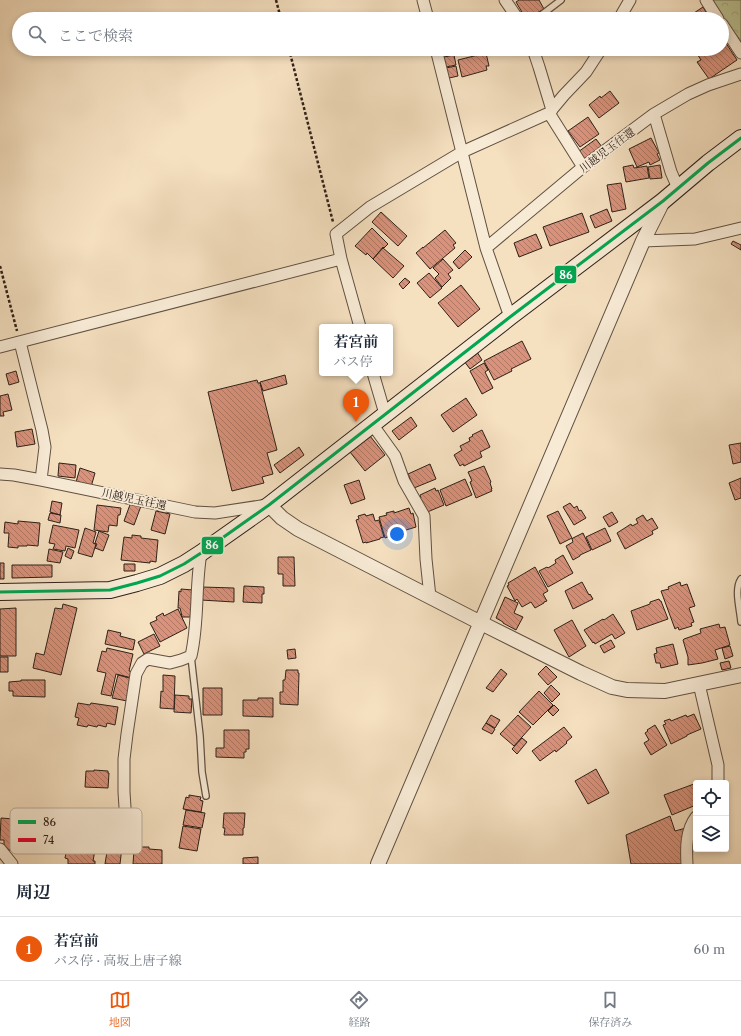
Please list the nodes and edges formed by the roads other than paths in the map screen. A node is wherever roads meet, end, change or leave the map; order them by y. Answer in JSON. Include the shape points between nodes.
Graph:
{"nodes":[{"id":1,"x":423,"y":0,"type":"edge"},
{"id":2,"x":505,"y":0,"type":"edge"},
{"id":3,"x":561,"y":0,"type":"edge"},
{"id":4,"x":630,"y":0,"type":"edge"},
{"id":5,"x":706,"y":0,"type":"edge"},
{"id":6,"x":426,"y":12,"type":"edge"},
{"id":7,"x":513,"y":12,"type":"edge"},
{"id":8,"x":545,"y":12,"type":"edge"},
{"id":9,"x":623,"y":12,"type":"edge"},
{"id":10,"x":714,"y":12,"type":"edge"},
{"id":11,"x":729,"y":35,"type":"edge"},
{"id":12,"x":741,"y":53,"type":"edge"},
{"id":13,"x":438,"y":56,"type":"edge"},
{"id":14,"x":535,"y":56,"type":"edge"},
{"id":15,"x":596,"y":56,"type":"edge"},
{"id":16,"x":741,"y":74,"type":"edge"},
{"id":17,"x":550,"y":112,"type":"junction"},
{"id":18,"x":654,"y":114,"type":"junction"},
{"id":19,"x":741,"y":138,"type":"edge"},
{"id":20,"x":462,"y":152,"type":"junction"},
{"id":21,"x":583,"y":167,"type":"junction"},
{"id":22,"x":678,"y":188,"type":"junction"},
{"id":23,"x":663,"y":201,"type":"junction"},
{"id":24,"x":741,"y":228,"type":"edge"},
{"id":25,"x":643,"y":241,"type":"junction"},
{"id":26,"x":486,"y":248,"type":"junction"},
{"id":27,"x":341,"y":259,"type":"junction"},
{"id":28,"x":510,"y":317,"type":"junction"},
{"id":29,"x":359,"y":324,"type":"edge"},
{"id":30,"x":20,"y":342,"type":"junction"},
{"id":31,"x":0,"y":347,"type":"edge"},
{"id":32,"x":374,"y":376,"type":"edge"},
{"id":33,"x":385,"y":414,"type":"junction"},
{"id":34,"x":372,"y":424,"type":"junction"},
{"id":35,"x":0,"y":474,"type":"edge"},
{"id":36,"x":41,"y":480,"type":"junction"},
{"id":37,"x":268,"y":505,"type":"junction"},
{"id":38,"x":201,"y":553,"type":"junction"},
{"id":39,"x":741,"y":579,"type":"edge"},
{"id":40,"x":0,"y":592,"type":"edge"},
{"id":41,"x":430,"y":597,"type":"junction"},
{"id":42,"x":741,"y":622,"type":"edge"},
{"id":43,"x":481,"y":623,"type":"junction"},
{"id":44,"x":191,"y":656,"type":"junction"},
{"id":45,"x":741,"y":676,"type":"edge"},
{"id":46,"x":699,"y":684,"type":"junction"},
{"id":47,"x":718,"y":780,"type":"edge"},
{"id":48,"x":206,"y":796,"type":"dead end"},
{"id":49,"x":125,"y":808,"type":"edge"},
{"id":50,"x":693,"y":820,"type":"edge"},
{"id":51,"x":0,"y":849,"type":"edge"},
{"id":52,"x":12,"y":864,"type":"edge"},
{"id":53,"x":378,"y":864,"type":"edge"},
{"id":54,"x":687,"y":864,"type":"edge"}],
"edges":[{"from":1,"to":6,"type":"street"},
{"from":2,"to":7,"type":"street"},
{"from":3,"to":8,"type":"lane"},
{"from":4,"to":9,"type":"street"},
{"from":5,"to":10,"type":"street"},
{"from":11,"to":12,"type":"street"},
{"from":13,"to":20,"type":"street"},
{"from":14,"to":17,"type":"street"},
{"from":15,"to":17,"type":"street","via":[[586,72]]},
{"from":16,"to":18,"type":"street","name":"川越児玉往還","via":[[688,94]]},
{"from":17,"to":20,"type":"street"},
{"from":17,"to":21,"type":"street"},
{"from":18,"to":21,"type":"street","name":"川越児玉往還"},
{"from":18,"to":22,"type":"street"},
{"from":19,"to":22,"type":"main road"},
{"from":20,"to":26,"type":"street"},
{"from":20,"to":27,"type":"street","via":[[370,206],[336,234]]},
{"from":21,"to":26,"type":"street","name":"川越児玉往還"},
{"from":22,"to":23,"type":"main road"},
{"from":23,"to":25,"type":"street"},
{"from":23,"to":28,"type":"main road"},
{"from":24,"to":25,"type":"street","via":[[695,239]]},
{"from":25,"to":43,"type":"street"},
{"from":26,"to":28,"type":"street"},
{"from":27,"to":29,"type":"street"},
{"from":27,"to":30,"type":"street"},
{"from":28,"to":33,"type":"main road"},
{"from":30,"to":31,"type":"street"},
{"from":30,"to":36,"type":"street","via":[[45,447]]},
{"from":32,"to":33,"type":"street"},
{"from":33,"to":34,"type":"main road"},
{"from":34,"to":37,"type":"main road"},
{"from":34,"to":41,"type":"street","via":[[395,456],[404,480],[424,516]]},
{"from":35,"to":36,"type":"street","name":"川越児玉往還"},
{"from":36,"to":37,"type":"street","name":"川越児玉往還","via":[[195,512],[215,513]]},
{"from":37,"to":38,"type":"main road"},
{"from":37,"to":41,"type":"street","via":[[298,529]]},
{"from":38,"to":40,"type":"main road","via":[[160,576],[110,590]]},
{"from":38,"to":44,"type":"street"},
{"from":39,"to":42,"type":"lane","via":[[738,583]]},
{"from":41,"to":43,"type":"street"},
{"from":43,"to":46,"type":"street","via":[[612,687],[665,691]]},
{"from":43,"to":53,"type":"street"},
{"from":44,"to":48,"type":"lane"},
{"from":44,"to":49,"type":"street","via":[[170,662],[148,660],[142,663],[136,674],[124,759]]},
{"from":45,"to":46,"type":"street"},
{"from":46,"to":47,"type":"street","via":[[718,765]]},
{"from":50,"to":54,"type":"street","via":[[687,844]]},
{"from":51,"to":52,"type":"street"}]}
